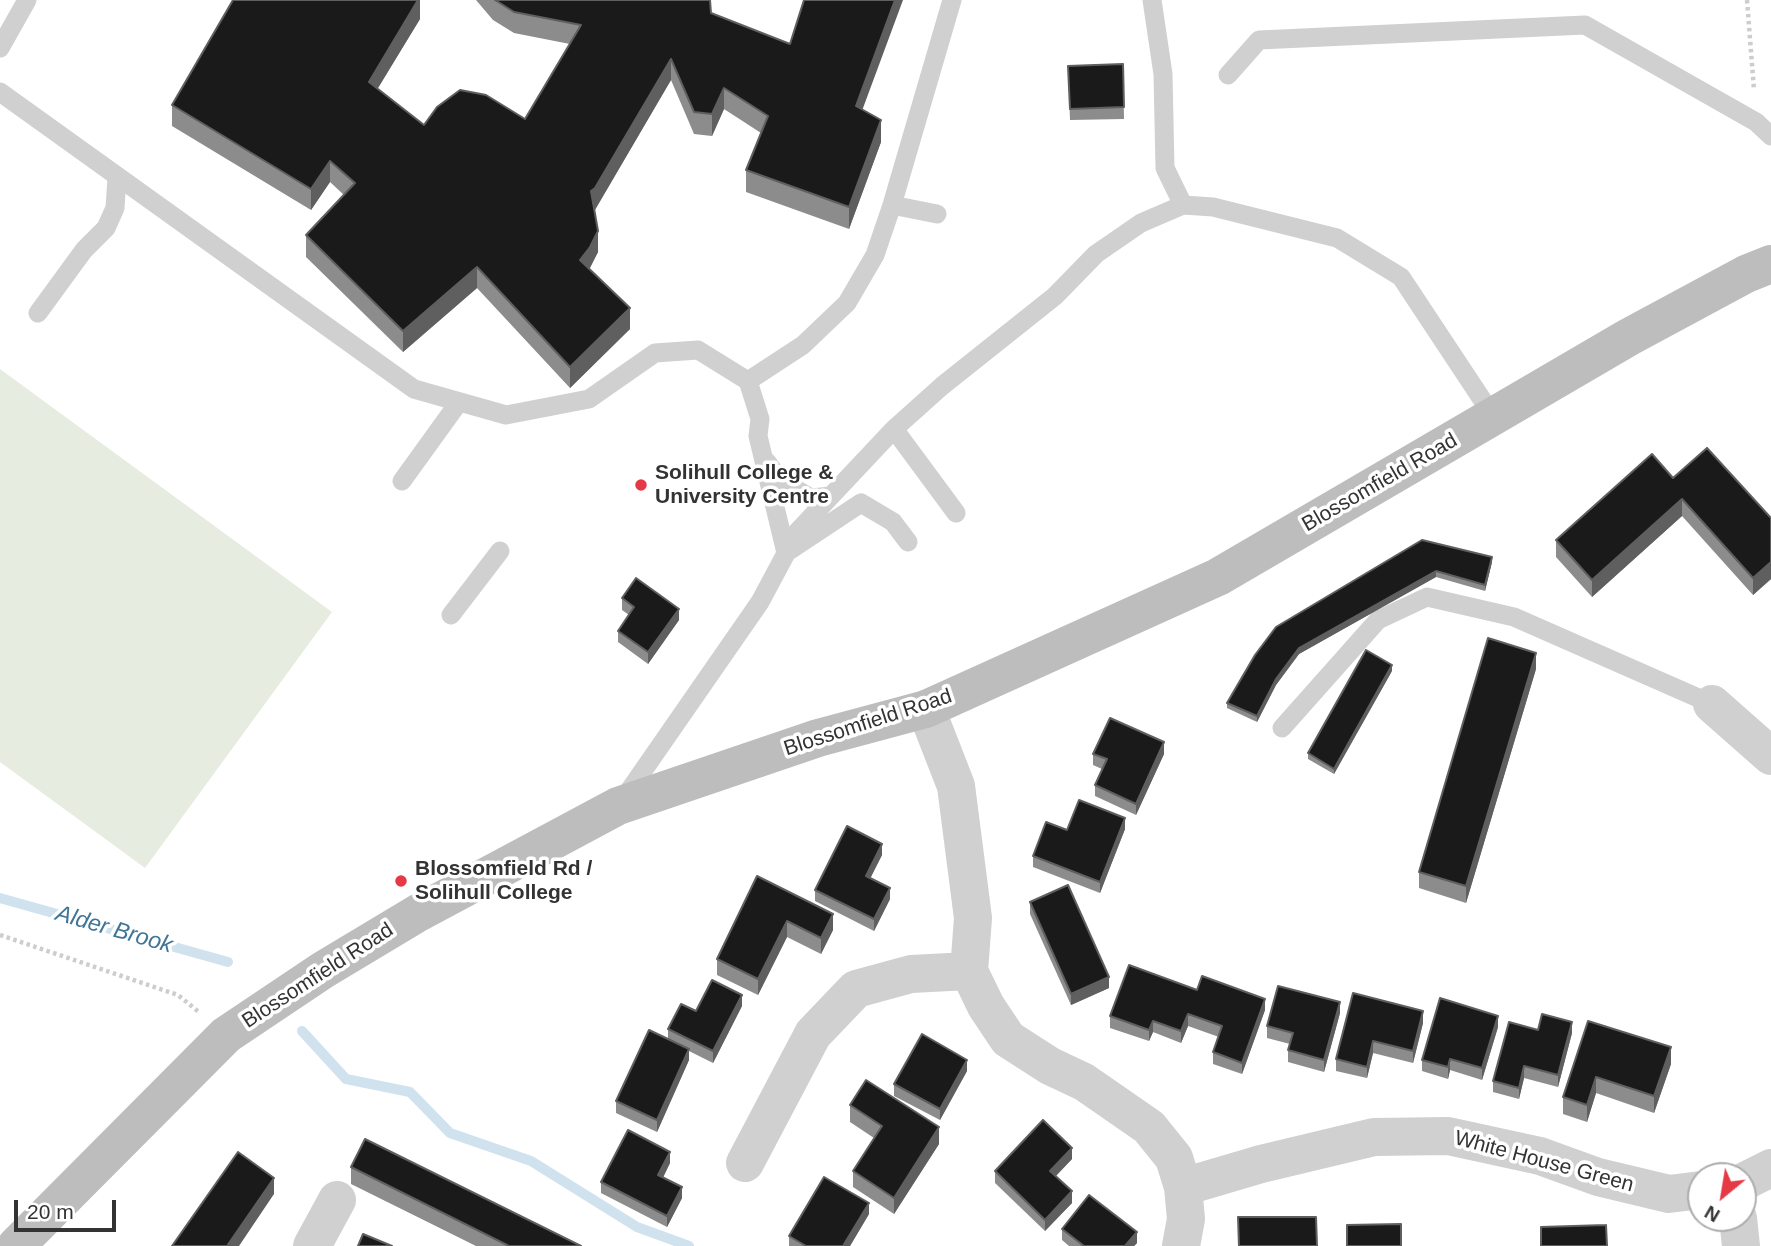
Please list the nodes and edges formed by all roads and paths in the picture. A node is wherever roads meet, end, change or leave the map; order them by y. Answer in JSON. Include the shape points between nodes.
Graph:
{"nodes":[{"id":1,"x":27,"y":0,"type":"edge"},
{"id":2,"x":952,"y":0,"type":"edge"},
{"id":3,"x":1152,"y":0,"type":"edge"},
{"id":4,"x":1747,"y":0,"type":"edge"},
{"id":5,"x":0,"y":48,"type":"edge"},
{"id":6,"x":1228,"y":75,"type":"dead end"},
{"id":7,"x":0,"y":92,"type":"edge"},
{"id":8,"x":1756,"y":122,"type":"junction"},
{"id":9,"x":1771,"y":136,"type":"edge"},
{"id":10,"x":117,"y":177,"type":"junction"},
{"id":11,"x":892,"y":205,"type":"junction"},
{"id":12,"x":1183,"y":205,"type":"junction"},
{"id":13,"x":937,"y":214,"type":"dead end"},
{"id":14,"x":1771,"y":264,"type":"edge"},
{"id":15,"x":38,"y":313,"type":"dead end"},
{"id":16,"x":748,"y":381,"type":"junction"},
{"id":17,"x":460,"y":402,"type":"junction"},
{"id":18,"x":1493,"y":416,"type":"junction"},
{"id":19,"x":894,"y":429,"type":"junction"},
{"id":20,"x":763,"y":455,"type":"junction"},
{"id":21,"x":402,"y":481,"type":"dead end"},
{"id":22,"x":831,"y":496,"type":"junction"},
{"id":23,"x":956,"y":513,"type":"dead end"},
{"id":24,"x":908,"y":542,"type":"dead end"},
{"id":25,"x":499,"y":551,"type":"dead end"},
{"id":26,"x":786,"y":553,"type":"junction"},
{"id":27,"x":451,"y":615,"type":"dead end"},
{"id":28,"x":1712,"y":704,"type":"joint"},
{"id":29,"x":926,"y":709,"type":"junction"},
{"id":30,"x":1282,"y":728,"type":"dead end"},
{"id":31,"x":1771,"y":756,"type":"edge"},
{"id":32,"x":618,"y":806,"type":"junction"},
{"id":33,"x":0,"y":935,"type":"edge"},
{"id":34,"x":969,"y":971,"type":"junction"},
{"id":35,"x":204,"y":1016,"type":"dead end"},
{"id":36,"x":745,"y":1163,"type":"dead end"},
{"id":37,"x":1183,"y":1187,"type":"junction"},
{"id":38,"x":1687,"y":1192,"type":"edge"},
{"id":39,"x":337,"y":1200,"type":"dead end"},
{"id":40,"x":16,"y":1246,"type":"edge"},
{"id":41,"x":312,"y":1246,"type":"edge"},
{"id":42,"x":1181,"y":1246,"type":"edge"}],
"edges":[{"from":1,"to":5,"type":"lane"},
{"from":2,"to":11,"type":"lane"},
{"from":3,"to":12,"type":"lane","via":[[1163,74],[1165,168]]},
{"from":4,"to":8,"type":"path"},
{"from":6,"to":8,"type":"lane","via":[[1259,40],[1585,25]]},
{"from":7,"to":10,"type":"lane"},
{"from":8,"to":9,"type":"lane"},
{"from":10,"to":15,"type":"lane","via":[[115,208],[106,228]]},
{"from":10,"to":17,"type":"lane","via":[[414,389]]},
{"from":11,"to":13,"type":"lane"},
{"from":11,"to":16,"type":"lane","via":[[875,255],[847,303],[803,345]]},
{"from":12,"to":18,"type":"lane","via":[[1213,207],[1337,238],[1401,277]]},
{"from":12,"to":19,"type":"lane","via":[[1142,223],[1096,254],[1055,296]]},
{"from":14,"to":18,"type":"main road","name":"Blossomfield Road","via":[[1629,337]]},
{"from":16,"to":17,"type":"lane","via":[[698,349],[655,353],[589,400],[506,415]]},
{"from":16,"to":20,"type":"lane","via":[[760,419]]},
{"from":17,"to":21,"type":"lane"},
{"from":18,"to":29,"type":"main road","name":"Blossomfield Road","via":[[1218,577]]},
{"from":19,"to":22,"type":"lane"},
{"from":19,"to":23,"type":"lane"},
{"from":20,"to":22,"type":"lane","via":[[780,480],[811,498]]},
{"from":20,"to":26,"type":"lane"},
{"from":22,"to":26,"type":"lane","via":[[798,531]]},
{"from":24,"to":26,"type":"lane","via":[[893,522],[861,503]]},
{"from":25,"to":27,"type":"lane"},
{"from":26,"to":32,"type":"lane","via":[[760,602]]},
{"from":28,"to":30,"type":"lane","via":[[1514,617],[1427,597],[1378,620]]},
{"from":28,"to":31,"type":"street"},
{"from":29,"to":32,"type":"main road","name":"Blossomfield Road","via":[[817,738]]},
{"from":29,"to":34,"type":"street","via":[[956,786],[973,918]]},
{"from":32,"to":40,"type":"main road","name":"Blossomfield Road","via":[[418,912],[226,1035]]},
{"from":33,"to":35,"type":"path","via":[[178,995]]},
{"from":34,"to":36,"type":"street","via":[[911,974],[856,989],[813,1034]]},
{"from":34,"to":37,"type":"street","via":[[1008,1039],[1084,1082],[1149,1127],[1174,1158]]},
{"from":37,"to":38,"type":"street","name":"White House Green","via":[[1374,1138],[1448,1136],[1540,1156],[1598,1177],[1669,1194]]},
{"from":37,"to":42,"type":"street","via":[[1186,1219]]},
{"from":39,"to":41,"type":"street"}]}
